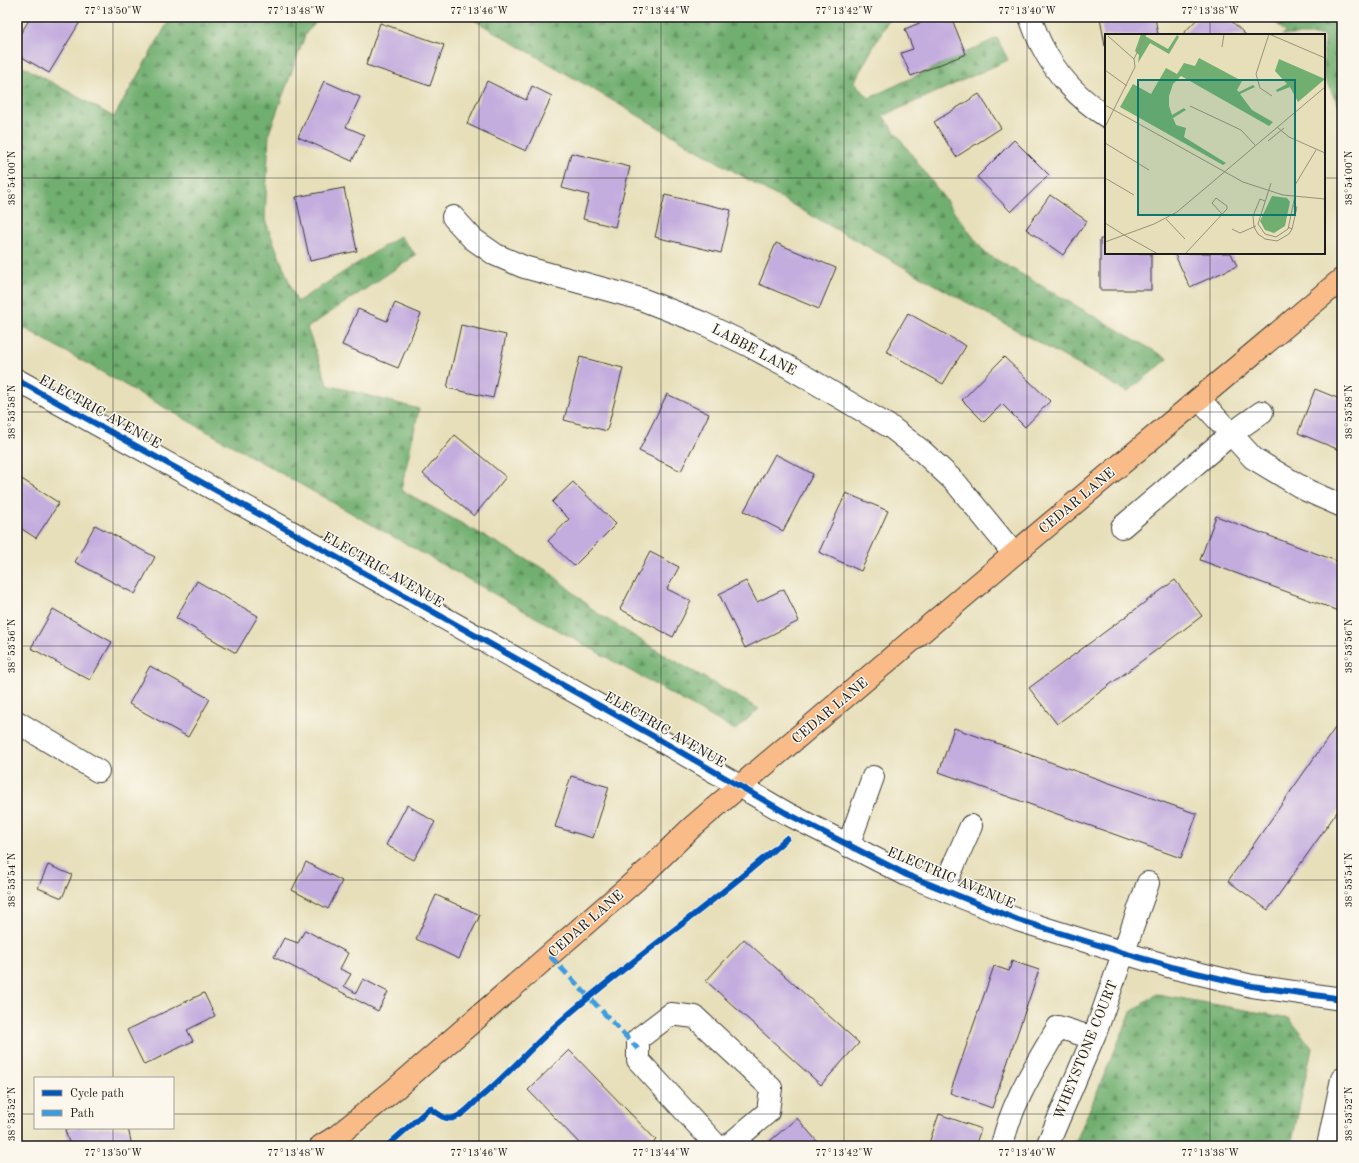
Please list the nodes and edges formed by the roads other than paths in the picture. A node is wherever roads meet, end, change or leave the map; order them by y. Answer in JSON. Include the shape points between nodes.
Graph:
{"nodes":[{"id":1,"x":1030,"y":17,"type":"edge"},
{"id":2,"x":1105,"y":115,"type":"edge"},
{"id":3,"x":453,"y":218,"type":"dead end"},
{"id":4,"x":1342,"y":279,"type":"edge"},
{"id":5,"x":17,"y":380,"type":"edge"},
{"id":6,"x":1199,"y":399,"type":"junction"},
{"id":7,"x":1262,"y":412,"type":"dead end"},
{"id":8,"x":1231,"y":434,"type":"junction"},
{"id":9,"x":1342,"y":506,"type":"edge"},
{"id":10,"x":1122,"y":527,"type":"dead end"},
{"id":11,"x":1014,"y":554,"type":"junction"},
{"id":12,"x":17,"y":722,"type":"edge"},
{"id":13,"x":98,"y":771,"type":"dead end"},
{"id":14,"x":873,"y":777,"type":"dead end"},
{"id":15,"x":740,"y":786,"type":"junction"},
{"id":16,"x":971,"y":826,"type":"dead end"},
{"id":17,"x":848,"y":846,"type":"junction"},
{"id":18,"x":1148,"y":883,"type":"dead end"},
{"id":19,"x":943,"y":889,"type":"junction"},
{"id":20,"x":1124,"y":953,"type":"junction"},
{"id":21,"x":1342,"y":999,"type":"edge"},
{"id":22,"x":1093,"y":1038,"type":"junction"},
{"id":23,"x":1342,"y":1083,"type":"edge"},
{"id":24,"x":321,"y":1146,"type":"edge"},
{"id":25,"x":717,"y":1146,"type":"edge"},
{"id":26,"x":728,"y":1146,"type":"edge"},
{"id":27,"x":1002,"y":1146,"type":"edge"},
{"id":28,"x":1047,"y":1146,"type":"edge"},
{"id":29,"x":1328,"y":1146,"type":"edge"}],
"edges":[{"from":1,"to":2,"type":"street","via":[[1055,68],[1080,97]]},
{"from":3,"to":11,"type":"street","name":"LABBE LANE","via":[[473,239],[496,255],[524,267],[641,299],[700,322],[780,362],[885,424],[923,452],[956,483]]},
{"from":4,"to":6,"type":"main road","name":"CEDAR LANE"},
{"from":5,"to":15,"type":"street","name":"ELECTRIC AVENUE","via":[[328,552]]},
{"from":6,"to":8,"type":"street"},
{"from":6,"to":11,"type":"main road","name":"CEDAR LANE"},
{"from":7,"to":8,"type":"street"},
{"from":8,"to":9,"type":"street","via":[[1253,458],[1306,490]]},
{"from":8,"to":10,"type":"street"},
{"from":11,"to":15,"type":"main road","name":"CEDAR LANE"},
{"from":12,"to":13,"type":"street"},
{"from":14,"to":17,"type":"street"},
{"from":15,"to":17,"type":"street","name":"ELECTRIC AVENUE"},
{"from":15,"to":24,"type":"main road","name":"CEDAR LANE","via":[[459,1035],[389,1094]]},
{"from":16,"to":19,"type":"street"},
{"from":17,"to":19,"type":"street","name":"ELECTRIC AVENUE","via":[[907,875]]},
{"from":18,"to":20,"type":"street","name":"WHEYSTONE COURT"},
{"from":19,"to":20,"type":"street","name":"ELECTRIC AVENUE","via":[[1018,920]]},
{"from":20,"to":21,"type":"street","name":"ELECTRIC AVENUE","via":[[1252,986]]},
{"from":20,"to":22,"type":"street","name":"WHEYSTONE COURT"},
{"from":22,"to":27,"type":"street","via":[[1058,1028],[1025,1083]]},
{"from":22,"to":28,"type":"street","name":"WHEYSTONE COURT"},
{"from":23,"to":29,"type":"street"},
{"from":25,"to":26,"type":"street","via":[[638,1060],[638,1039],[671,1014],[695,1017],[771,1088],[768,1112]]}]}
